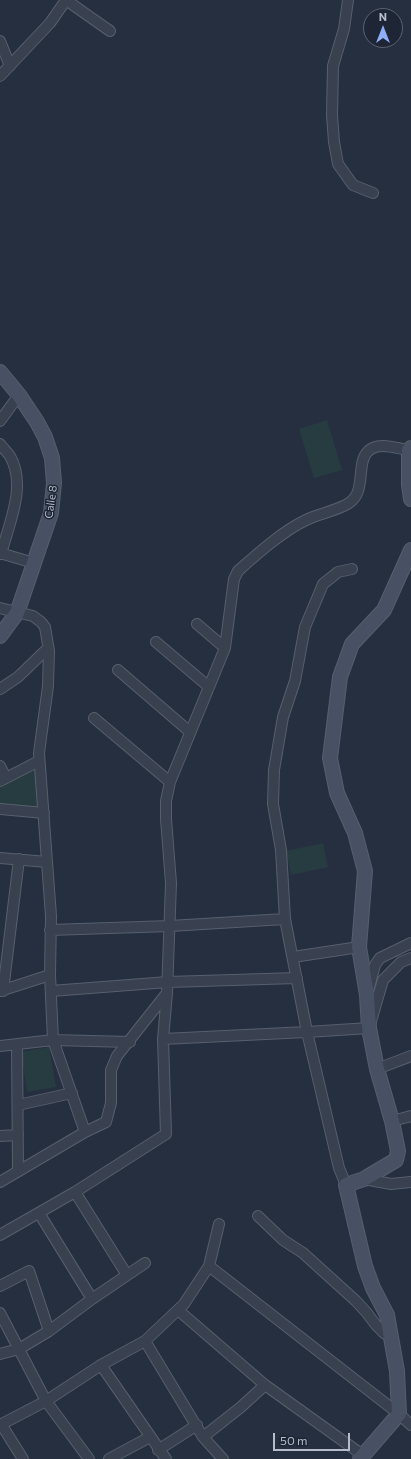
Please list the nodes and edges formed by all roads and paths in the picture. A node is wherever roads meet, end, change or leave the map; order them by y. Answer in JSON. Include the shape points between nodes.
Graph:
{"nodes":[{"id":1,"x":348,"y":0,"type":"edge"},
{"id":2,"x":71,"y":2,"type":"edge"},
{"id":3,"x":110,"y":31,"type":"dead end"},
{"id":4,"x":0,"y":41,"type":"edge"},
{"id":5,"x":10,"y":66,"type":"junction"},
{"id":6,"x":0,"y":76,"type":"edge"},
{"id":7,"x":373,"y":193,"type":"dead end"},
{"id":8,"x":0,"y":372,"type":"edge"},
{"id":9,"x":18,"y":395,"type":"junction"},
{"id":10,"x":0,"y":421,"type":"edge"},
{"id":11,"x":0,"y":444,"type":"edge"},
{"id":12,"x":410,"y":449,"type":"edge"},
{"id":13,"x":411,"y":498,"type":"edge"},
{"id":14,"x":411,"y":550,"type":"edge"},
{"id":15,"x":0,"y":553,"type":"edge"},
{"id":16,"x":34,"y":563,"type":"junction"},
{"id":17,"x":352,"y":569,"type":"dead end"},
{"id":18,"x":0,"y":608,"type":"edge"},
{"id":19,"x":17,"y":613,"type":"junction"},
{"id":20,"x":197,"y":624,"type":"dead end"},
{"id":21,"x":0,"y":636,"type":"edge"},
{"id":22,"x":156,"y":642,"type":"dead end"},
{"id":23,"x":48,"y":648,"type":"junction"},
{"id":24,"x":225,"y":648,"type":"junction"},
{"id":25,"x":118,"y":670,"type":"dead end"},
{"id":26,"x":209,"y":687,"type":"junction"},
{"id":27,"x":0,"y":690,"type":"edge"},
{"id":28,"x":94,"y":718,"type":"dead end"},
{"id":29,"x":190,"y":732,"type":"junction"},
{"id":30,"x":39,"y":761,"type":"junction"},
{"id":31,"x":0,"y":766,"type":"edge"},
{"id":32,"x":3,"y":779,"type":"edge"},
{"id":33,"x":170,"y":782,"type":"junction"},
{"id":34,"x":0,"y":809,"type":"edge"},
{"id":35,"x":44,"y":813,"type":"junction"},
{"id":36,"x":0,"y":858,"type":"edge"},
{"id":37,"x":19,"y":859,"type":"junction"},
{"id":38,"x":47,"y":862,"type":"junction"},
{"id":39,"x":285,"y":919,"type":"junction"},
{"id":40,"x":170,"y":926,"type":"junction"},
{"id":41,"x":50,"y":930,"type":"junction"},
{"id":42,"x":411,"y":943,"type":"edge"},
{"id":43,"x":359,"y":947,"type":"junction"},
{"id":44,"x":293,"y":957,"type":"junction"},
{"id":45,"x":411,"y":958,"type":"edge"},
{"id":46,"x":50,"y":975,"type":"junction"},
{"id":47,"x":297,"y":978,"type":"junction"},
{"id":48,"x":168,"y":982,"type":"junction"},
{"id":49,"x":2,"y":991,"type":"edge"},
{"id":50,"x":50,"y":991,"type":"junction"},
{"id":51,"x":167,"y":993,"type":"junction"},
{"id":52,"x":367,"y":995,"type":"junction"},
{"id":53,"x":369,"y":1028,"type":"junction"},
{"id":54,"x":307,"y":1032,"type":"junction"},
{"id":55,"x":163,"y":1039,"type":"junction"},
{"id":56,"x":53,"y":1040,"type":"junction"},
{"id":57,"x":130,"y":1042,"type":"junction"},
{"id":58,"x":17,"y":1045,"type":"junction"},
{"id":59,"x":0,"y":1046,"type":"edge"},
{"id":60,"x":411,"y":1056,"type":"edge"},
{"id":61,"x":377,"y":1069,"type":"junction"},
{"id":62,"x":72,"y":1093,"type":"junction"},
{"id":63,"x":18,"y":1105,"type":"junction"},
{"id":64,"x":411,"y":1116,"type":"edge"},
{"id":65,"x":392,"y":1121,"type":"junction"},
{"id":66,"x":85,"y":1132,"type":"junction"},
{"id":67,"x":18,"y":1135,"type":"junction"},
{"id":68,"x":0,"y":1136,"type":"edge"},
{"id":69,"x":18,"y":1171,"type":"junction"},
{"id":70,"x":364,"y":1179,"type":"junction"},
{"id":71,"x":0,"y":1182,"type":"edge"},
{"id":72,"x":411,"y":1182,"type":"edge"},
{"id":73,"x":346,"y":1185,"type":"junction"},
{"id":74,"x":75,"y":1192,"type":"junction"},
{"id":75,"x":39,"y":1213,"type":"junction"},
{"id":76,"x":258,"y":1216,"type":"dead end"},
{"id":77,"x":219,"y":1224,"type":"dead end"},
{"id":78,"x":0,"y":1235,"type":"edge"},
{"id":79,"x":145,"y":1263,"type":"dead end"},
{"id":80,"x":208,"y":1266,"type":"junction"},
{"id":81,"x":127,"y":1275,"type":"junction"},
{"id":82,"x":0,"y":1286,"type":"edge"},
{"id":83,"x":92,"y":1299,"type":"junction"},
{"id":84,"x":178,"y":1310,"type":"junction"},
{"id":85,"x":0,"y":1313,"type":"edge"},
{"id":86,"x":49,"y":1331,"type":"junction"},
{"id":87,"x":391,"y":1335,"type":"junction"},
{"id":88,"x":145,"y":1341,"type":"junction"},
{"id":89,"x":19,"y":1349,"type":"junction"},
{"id":90,"x":0,"y":1354,"type":"edge"},
{"id":91,"x":101,"y":1365,"type":"junction"},
{"id":92,"x":265,"y":1385,"type":"junction"},
{"id":93,"x":46,"y":1401,"type":"junction"},
{"id":94,"x":399,"y":1414,"type":"junction"},
{"id":95,"x":0,"y":1424,"type":"edge"},
{"id":96,"x":197,"y":1425,"type":"junction"},
{"id":97,"x":411,"y":1425,"type":"edge"},
{"id":98,"x":150,"y":1437,"type":"junction"},
{"id":99,"x":204,"y":1437,"type":"junction"},
{"id":100,"x":158,"y":1450,"type":"junction"},
{"id":101,"x":362,"y":1457,"type":"edge"},
{"id":102,"x":23,"y":1459,"type":"edge"},
{"id":103,"x":89,"y":1459,"type":"edge"},
{"id":104,"x":109,"y":1459,"type":"edge"},
{"id":105,"x":166,"y":1459,"type":"edge"},
{"id":106,"x":223,"y":1459,"type":"edge"}],
"edges":[{"from":1,"to":7,"type":"street","via":[[344,29],[334,66],[334,142],[338,164],[352,184]]},
{"from":2,"to":3,"type":"street"},
{"from":2,"to":5,"type":"street"},
{"from":4,"to":5,"type":"street"},
{"from":5,"to":6,"type":"street"},
{"from":8,"to":9,"type":"street","name":"Calle 8"},
{"from":9,"to":10,"type":"street"},
{"from":9,"to":16,"type":"street","name":"Calle 8","via":[[45,437],[52,458],[54,483],[51,513]]},
{"from":11,"to":15,"type":"street","via":[[10,456],[17,475],[16,498]]},
{"from":12,"to":13,"type":"street"},
{"from":12,"to":24,"type":"street","via":[[380,446],[370,449],[362,466],[358,494],[349,504],[306,520],[238,571],[234,579]]},
{"from":14,"to":43,"type":"street","via":[[384,610],[352,644],[340,677],[330,758],[336,793],[355,833],[365,871]]},
{"from":15,"to":16,"type":"street"},
{"from":16,"to":19,"type":"street","name":"Calle 8"},
{"from":17,"to":39,"type":"street","via":[[338,572],[322,584],[305,627],[295,681],[283,717],[274,770],[273,804],[281,850]]},
{"from":18,"to":19,"type":"street"},
{"from":19,"to":21,"type":"street","name":"Calle 8"},
{"from":19,"to":23,"type":"street","via":[[33,616],[41,622],[45,627]]},
{"from":20,"to":24,"type":"street"},
{"from":22,"to":26,"type":"street"},
{"from":23,"to":27,"type":"street","via":[[18,677]]},
{"from":23,"to":30,"type":"street","via":[[48,686]]},
{"from":24,"to":26,"type":"street"},
{"from":25,"to":29,"type":"street"},
{"from":26,"to":29,"type":"street"},
{"from":28,"to":33,"type":"street"},
{"from":29,"to":33,"type":"street"},
{"from":30,"to":32,"type":"street"},
{"from":30,"to":35,"type":"street"},
{"from":31,"to":32,"type":"street"},
{"from":33,"to":40,"type":"street","via":[[166,801],[171,883]]},
{"from":34,"to":35,"type":"street"},
{"from":35,"to":38,"type":"street"},
{"from":36,"to":37,"type":"street"},
{"from":37,"to":38,"type":"street"},
{"from":37,"to":49,"type":"street"},
{"from":38,"to":41,"type":"street"},
{"from":39,"to":40,"type":"street"},
{"from":39,"to":44,"type":"street"},
{"from":40,"to":41,"type":"street"},
{"from":40,"to":48,"type":"street"},
{"from":41,"to":46,"type":"street"},
{"from":42,"to":52,"type":"street","via":[[380,958],[375,965]]},
{"from":43,"to":44,"type":"street"},
{"from":43,"to":52,"type":"street"},
{"from":44,"to":47,"type":"street"},
{"from":45,"to":53,"type":"street","via":[[401,962],[383,980]]},
{"from":46,"to":49,"type":"street"},
{"from":46,"to":50,"type":"street"},
{"from":47,"to":48,"type":"street"},
{"from":47,"to":54,"type":"street"},
{"from":48,"to":50,"type":"street"},
{"from":48,"to":51,"type":"street"},
{"from":50,"to":56,"type":"street"},
{"from":51,"to":55,"type":"street"},
{"from":51,"to":57,"type":"street"},
{"from":52,"to":53,"type":"street"},
{"from":53,"to":54,"type":"street"},
{"from":53,"to":61,"type":"street"},
{"from":54,"to":55,"type":"street"},
{"from":54,"to":73,"type":"street","via":[[339,1168]]},
{"from":55,"to":74,"type":"street","via":[[166,1134]]},
{"from":56,"to":57,"type":"street"},
{"from":56,"to":58,"type":"street"},
{"from":56,"to":62,"type":"street"},
{"from":57,"to":66,"type":"street","via":[[117,1056],[112,1070],[111,1103],[106,1122]]},
{"from":58,"to":59,"type":"street"},
{"from":58,"to":63,"type":"street"},
{"from":60,"to":61,"type":"street"},
{"from":61,"to":65,"type":"street"},
{"from":62,"to":63,"type":"street"},
{"from":62,"to":66,"type":"street"},
{"from":63,"to":67,"type":"street"},
{"from":64,"to":65,"type":"street"},
{"from":65,"to":70,"type":"street","via":[[398,1151],[396,1160]]},
{"from":66,"to":69,"type":"street"},
{"from":67,"to":68,"type":"street"},
{"from":67,"to":69,"type":"street"},
{"from":69,"to":71,"type":"street"},
{"from":70,"to":72,"type":"street","via":[[391,1184]]},
{"from":70,"to":73,"type":"street"},
{"from":73,"to":87,"type":"street","via":[[365,1266],[387,1315]]},
{"from":74,"to":75,"type":"street"},
{"from":74,"to":81,"type":"street"},
{"from":75,"to":78,"type":"street"},
{"from":75,"to":83,"type":"street"},
{"from":76,"to":87,"type":"street","via":[[356,1302],[384,1333]]},
{"from":77,"to":80,"type":"street"},
{"from":79,"to":81,"type":"street"},
{"from":80,"to":84,"type":"street"},
{"from":80,"to":94,"type":"street"},
{"from":81,"to":83,"type":"street"},
{"from":82,"to":86,"type":"street","via":[[29,1270]]},
{"from":83,"to":86,"type":"street"},
{"from":84,"to":88,"type":"street"},
{"from":84,"to":92,"type":"street"},
{"from":85,"to":89,"type":"street"},
{"from":86,"to":89,"type":"street"},
{"from":87,"to":94,"type":"street","via":[[398,1371]]},
{"from":88,"to":91,"type":"street"},
{"from":88,"to":96,"type":"street"},
{"from":89,"to":90,"type":"street"},
{"from":89,"to":93,"type":"street"},
{"from":91,"to":93,"type":"street"},
{"from":91,"to":98,"type":"street"},
{"from":92,"to":99,"type":"street"},
{"from":92,"to":101,"type":"street"},
{"from":93,"to":95,"type":"street"},
{"from":93,"to":103,"type":"street"},
{"from":94,"to":97,"type":"street"},
{"from":94,"to":101,"type":"street"},
{"from":95,"to":102,"type":"street"},
{"from":96,"to":99,"type":"street"},
{"from":96,"to":100,"type":"street"},
{"from":98,"to":100,"type":"street"},
{"from":98,"to":104,"type":"street"},
{"from":99,"to":106,"type":"street"},
{"from":100,"to":105,"type":"street"}]}
